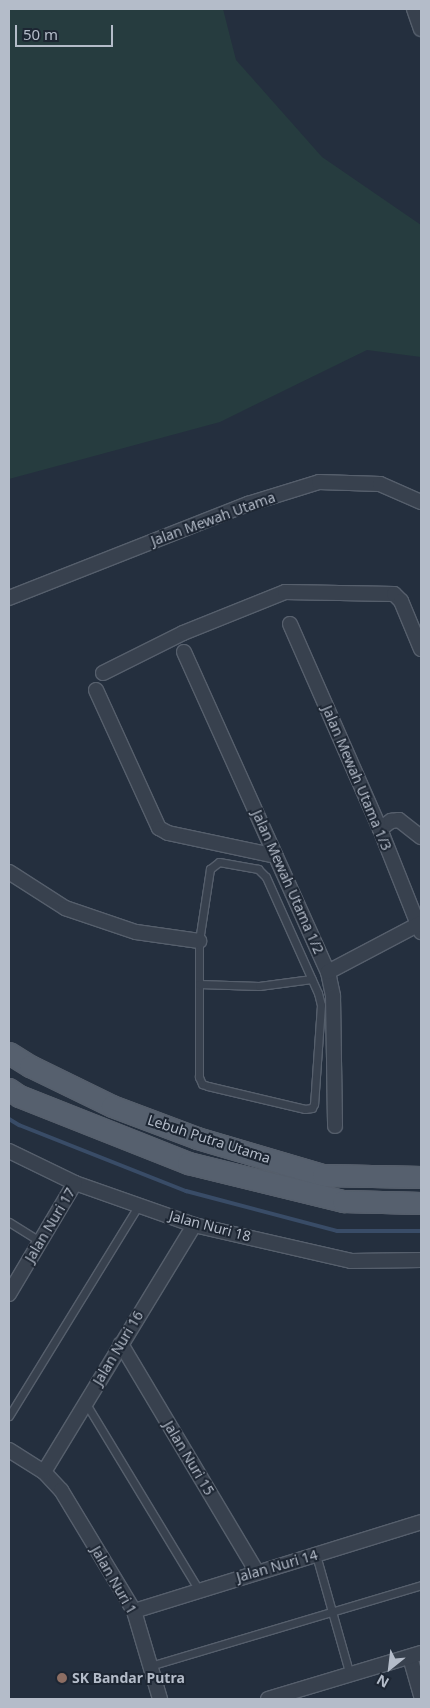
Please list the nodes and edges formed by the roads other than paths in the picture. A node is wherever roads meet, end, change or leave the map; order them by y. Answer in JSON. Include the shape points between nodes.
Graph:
{"nodes":[{"id":1,"x":414,"y":9,"type":"edge"},
{"id":2,"x":421,"y":29,"type":"edge"},
{"id":3,"x":421,"y":502,"type":"edge"},
{"id":4,"x":9,"y":598,"type":"edge"},
{"id":5,"x":290,"y":624,"type":"dead end"},
{"id":6,"x":421,"y":648,"type":"edge"},
{"id":7,"x":184,"y":652,"type":"dead end"},
{"id":8,"x":103,"y":673,"type":"dead end"},
{"id":9,"x":96,"y":690,"type":"dead end"},
{"id":10,"x":380,"y":829,"type":"junction"},
{"id":11,"x":421,"y":837,"type":"edge"},
{"id":12,"x":276,"y":856,"type":"junction"},
{"id":13,"x":9,"y":872,"type":"edge"},
{"id":14,"x":420,"y":926,"type":"edge"},
{"id":15,"x":198,"y":941,"type":"junction"},
{"id":16,"x":328,"y":972,"type":"junction"},
{"id":17,"x":312,"y":979,"type":"junction"},
{"id":18,"x":198,"y":984,"type":"junction"},
{"id":19,"x":9,"y":1053,"type":"edge"},
{"id":20,"x":9,"y":1089,"type":"edge"},
{"id":21,"x":335,"y":1126,"type":"dead end"},
{"id":22,"x":9,"y":1152,"type":"edge"},
{"id":23,"x":421,"y":1177,"type":"edge"},
{"id":24,"x":75,"y":1183,"type":"junction"},
{"id":25,"x":421,"y":1203,"type":"edge"},
{"id":26,"x":139,"y":1205,"type":"junction"},
{"id":27,"x":9,"y":1222,"type":"edge"},
{"id":28,"x":194,"y":1225,"type":"junction"},
{"id":29,"x":40,"y":1241,"type":"junction"},
{"id":30,"x":421,"y":1260,"type":"edge"},
{"id":31,"x":9,"y":1294,"type":"edge"},
{"id":32,"x":121,"y":1344,"type":"junction"},
{"id":33,"x":85,"y":1402,"type":"junction"},
{"id":34,"x":9,"y":1416,"type":"edge"},
{"id":35,"x":9,"y":1450,"type":"edge"},
{"id":36,"x":44,"y":1472,"type":"junction"},
{"id":37,"x":421,"y":1522,"type":"edge"},
{"id":38,"x":316,"y":1555,"type":"junction"},
{"id":39,"x":257,"y":1572,"type":"junction"},
{"id":40,"x":421,"y":1586,"type":"edge"},
{"id":41,"x":199,"y":1590,"type":"junction"},
{"id":42,"x":134,"y":1611,"type":"junction"},
{"id":43,"x":332,"y":1612,"type":"junction"},
{"id":44,"x":416,"y":1655,"type":"edge"},
{"id":45,"x":150,"y":1666,"type":"junction"},
{"id":46,"x":350,"y":1675,"type":"junction"},
{"id":47,"x":421,"y":1695,"type":"edge"},
{"id":48,"x":289,"y":1696,"type":"edge"},
{"id":49,"x":160,"y":1699,"type":"edge"},
{"id":50,"x":268,"y":1699,"type":"edge"}],
"edges":[{"from":1,"to":2,"type":"street"},
{"from":3,"to":4,"type":"street","name":"Jalan Mewah Utama","via":[[380,484],[319,482],[248,504]]},
{"from":5,"to":10,"type":"street","name":"Jalan Mewah Utama 1/3"},
{"from":6,"to":8,"type":"street","via":[[401,601],[394,594],[285,592],[183,633]]},
{"from":7,"to":12,"type":"street","name":"Jalan Mewah Utama 1/2"},
{"from":9,"to":12,"type":"street","via":[[159,828],[168,833]]},
{"from":10,"to":11,"type":"street","via":[[391,821],[399,820]]},
{"from":10,"to":14,"type":"street","name":"Jalan Mewah Utama 1/3"},
{"from":12,"to":16,"type":"street","name":"Jalan Mewah Utama 1/2"},
{"from":13,"to":15,"type":"street","via":[[65,908],[136,932]]},
{"from":14,"to":16,"type":"street"},
{"from":15,"to":17,"type":"lane","via":[[213,865],[220,862],[258,870],[266,876]]},
{"from":15,"to":18,"type":"lane"},
{"from":16,"to":21,"type":"street","name":"Jalan Mewah Utama 1/2","via":[[333,996]]},
{"from":17,"to":18,"type":"lane","via":[[259,986]]},
{"from":17,"to":18,"type":"lane","via":[[321,1005],[314,1104],[312,1108],[305,1109],[202,1084],[199,1077]]},
{"from":19,"to":23,"type":"main road","name":"Lebuh Putra Utama","via":[[112,1106],[197,1138],[323,1175]]},
{"from":20,"to":25,"type":"main road","name":"Lebuh Putra Utama","via":[[19,1096],[188,1163],[343,1201]]},
{"from":22,"to":24,"type":"street","name":"Jalan Nuri 18"},
{"from":24,"to":26,"type":"street","name":"Jalan Nuri 18"},
{"from":24,"to":29,"type":"street","name":"Jalan Nuri 17"},
{"from":26,"to":28,"type":"street","name":"Jalan Nuri 18"},
{"from":26,"to":34,"type":"lane"},
{"from":27,"to":29,"type":"lane"},
{"from":28,"to":30,"type":"street","name":"Jalan Nuri 18","via":[[351,1260]]},
{"from":28,"to":32,"type":"street","name":"Jalan Nuri 16"},
{"from":29,"to":31,"type":"street","name":"Jalan Nuri 17"},
{"from":32,"to":33,"type":"street","name":"Jalan Nuri 16"},
{"from":32,"to":39,"type":"street","name":"Jalan Nuri 15"},
{"from":33,"to":36,"type":"street","name":"Jalan Nuri 16"},
{"from":33,"to":41,"type":"lane"},
{"from":35,"to":36,"type":"street","name":"Jalan Nuri 1"},
{"from":36,"to":42,"type":"street","name":"Jalan Nuri 1","via":[[61,1490]]},
{"from":37,"to":38,"type":"street","name":"Jalan Nuri 14"},
{"from":38,"to":39,"type":"street","name":"Jalan Nuri 14"},
{"from":38,"to":43,"type":"lane"},
{"from":39,"to":41,"type":"street","name":"Jalan Nuri 14"},
{"from":40,"to":43,"type":"lane"},
{"from":41,"to":42,"type":"street","name":"Jalan Nuri 14"},
{"from":42,"to":45,"type":"street","name":"Jalan Nuri 1"},
{"from":43,"to":45,"type":"lane"},
{"from":43,"to":46,"type":"lane"},
{"from":44,"to":46,"type":"street"},
{"from":44,"to":47,"type":"street"},
{"from":45,"to":49,"type":"street","name":"Jalan Nuri 1"},
{"from":46,"to":48,"type":"street"},
{"from":48,"to":50,"type":"street"}]}
